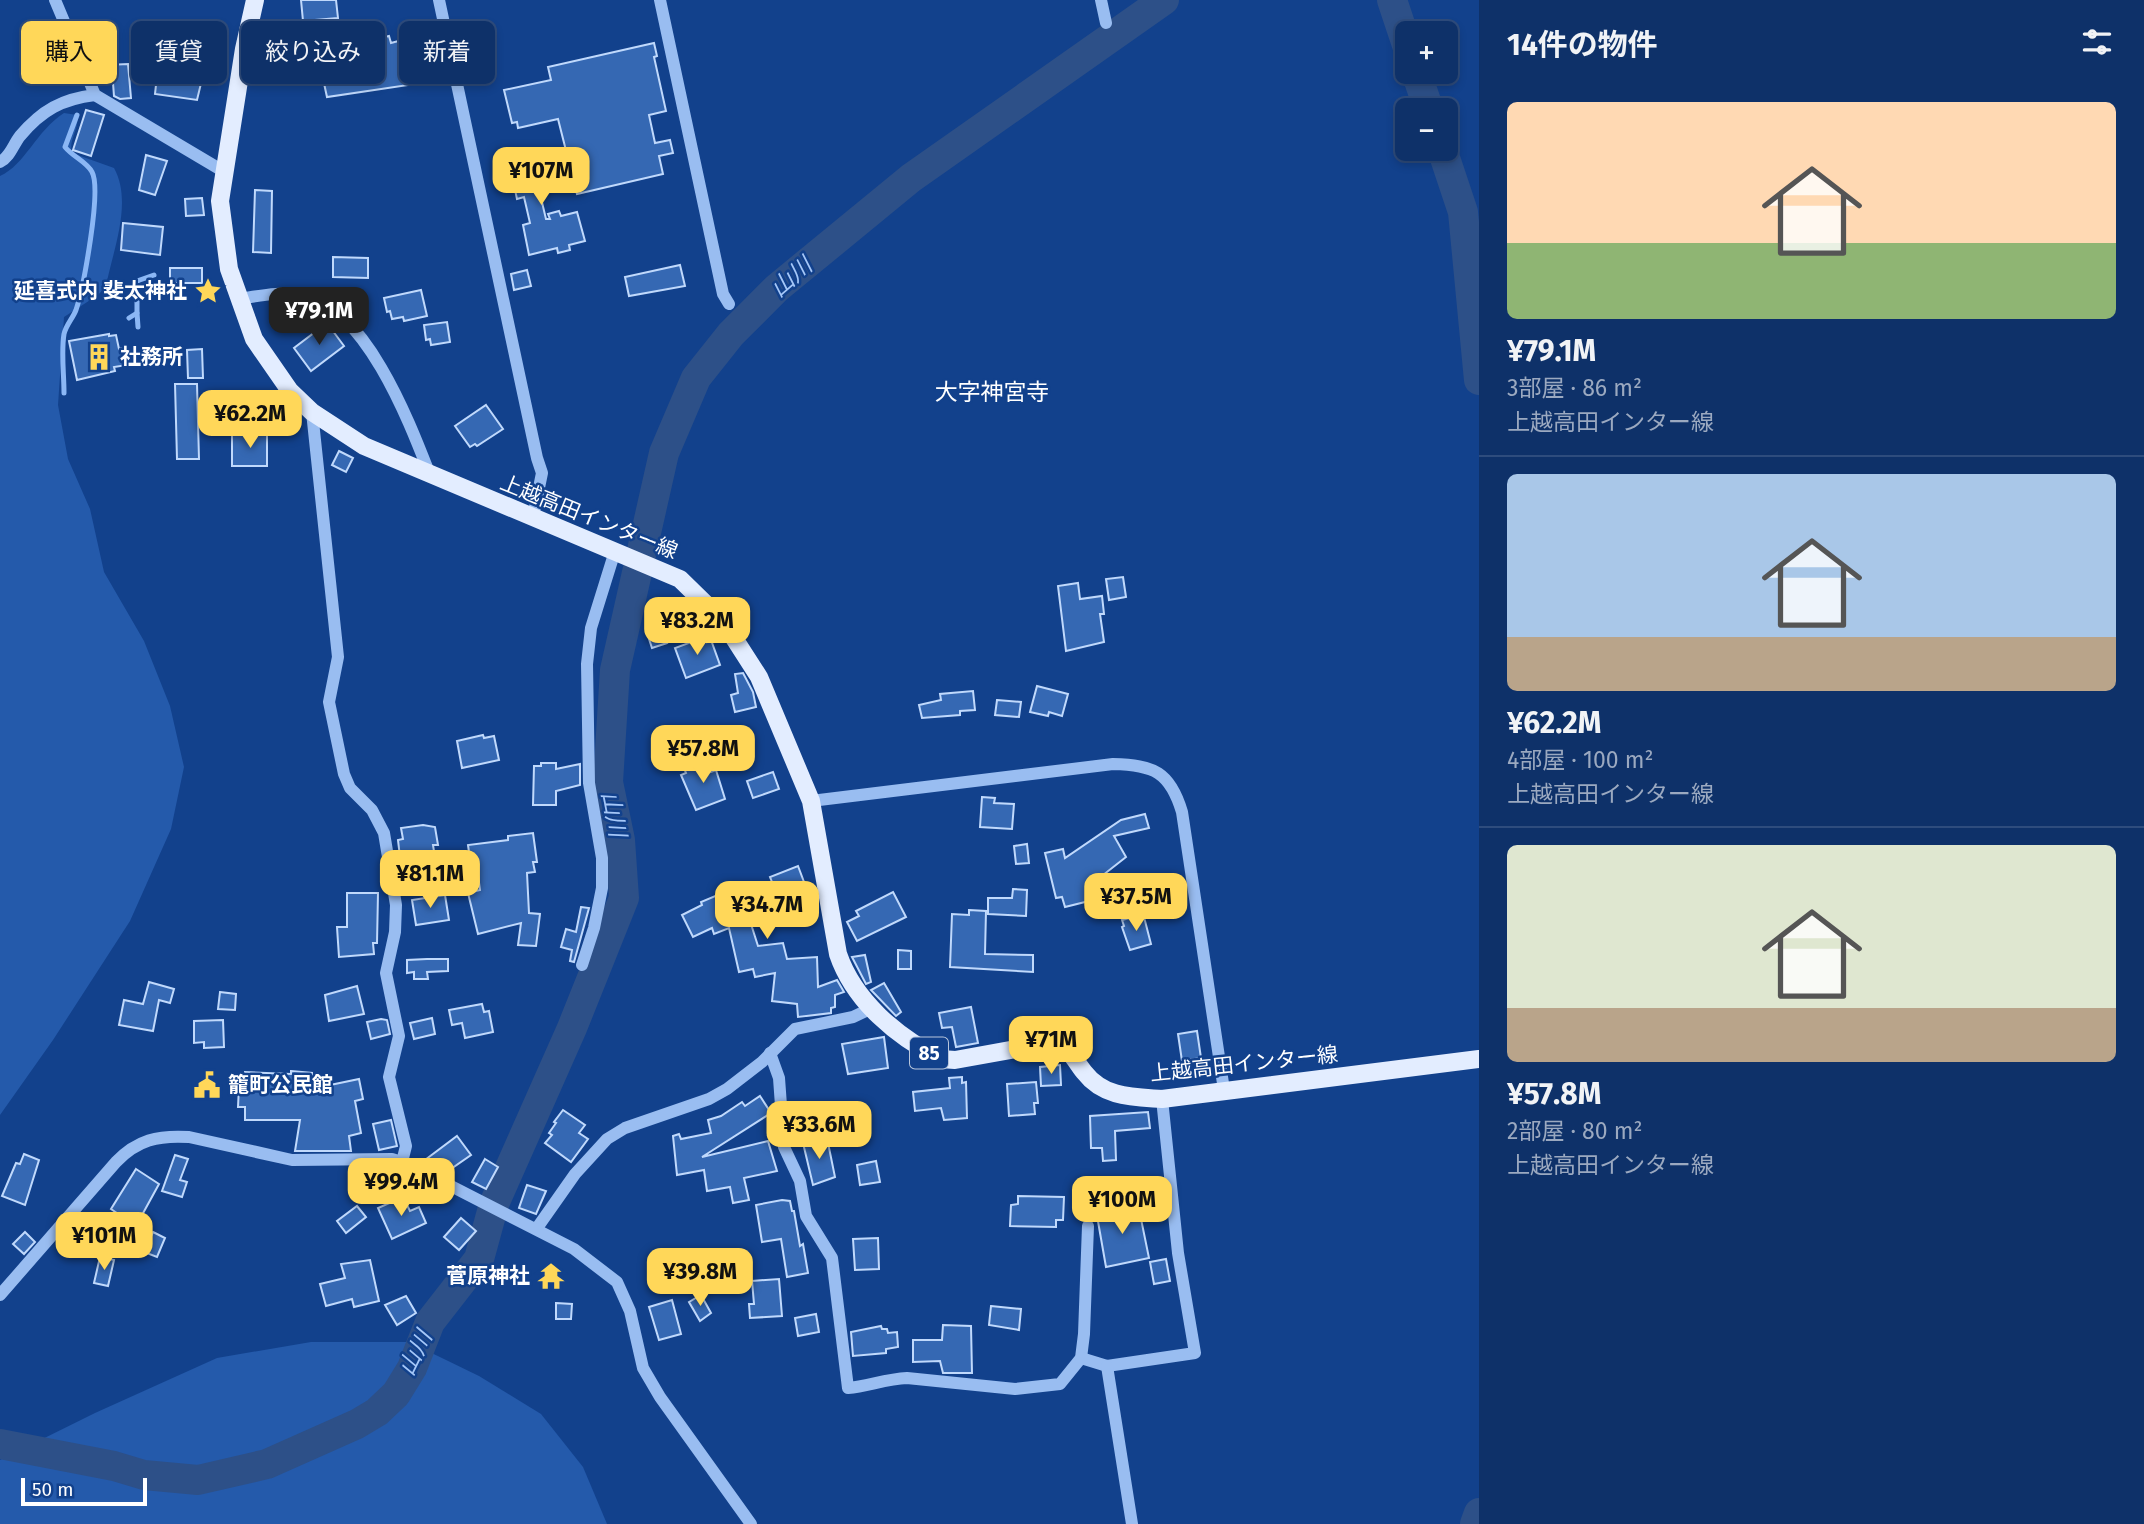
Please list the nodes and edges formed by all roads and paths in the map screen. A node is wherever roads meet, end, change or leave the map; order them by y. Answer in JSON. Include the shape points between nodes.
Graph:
{"nodes":[{"id":1,"x":54,"y":0,"type":"edge"},
{"id":2,"x":255,"y":0,"type":"edge"},
{"id":3,"x":439,"y":0,"type":"edge"},
{"id":4,"x":660,"y":0,"type":"edge"},
{"id":5,"x":1101,"y":0,"type":"edge"},
{"id":6,"x":1106,"y":23,"type":"dead end"},
{"id":7,"x":95,"y":95,"type":"junction"},
{"id":8,"x":0,"y":162,"type":"edge"},
{"id":9,"x":223,"y":171,"type":"junction"},
{"id":10,"x":238,"y":299,"type":"junction"},
{"id":11,"x":729,"y":304,"type":"dead end"},
{"id":12,"x":312,"y":412,"type":"junction"},
{"id":13,"x":430,"y":475,"type":"junction"},
{"id":14,"x":533,"y":517,"type":"junction"},
{"id":15,"x":619,"y":553,"type":"junction"},
{"id":16,"x":811,"y":801,"type":"junction"},
{"id":17,"x":582,"y":965,"type":"dead end"},
{"id":18,"x":870,"y":1009,"type":"junction"},
{"id":19,"x":770,"y":1053,"type":"junction"},
{"id":20,"x":1479,"y":1059,"type":"edge"},
{"id":21,"x":1224,"y":1090,"type":"junction"},
{"id":22,"x":1162,"y":1099,"type":"junction"},
{"id":23,"x":402,"y":1161,"type":"junction"},
{"id":24,"x":1088,"y":1226,"type":"dead end"},
{"id":25,"x":537,"y":1228,"type":"junction"},
{"id":26,"x":0,"y":1295,"type":"edge"},
{"id":27,"x":1080,"y":1358,"type":"junction"},
{"id":28,"x":1107,"y":1366,"type":"junction"},
{"id":29,"x":751,"y":1524,"type":"edge"},
{"id":30,"x":1132,"y":1524,"type":"edge"}],
"edges":[{"from":1,"to":7,"type":"street"},
{"from":2,"to":9,"type":"main road","name":"上越高田インター線","number":"85"},
{"from":3,"to":14,"type":"street","via":[[542,473]]},
{"from":4,"to":11,"type":"street","via":[[723,294]]},
{"from":5,"to":6,"type":"street"},
{"from":7,"to":8,"type":"street","via":[[69,98],[47,111]]},
{"from":7,"to":9,"type":"street"},
{"from":9,"to":10,"type":"main road","name":"上越高田インター線","number":"85","via":[[222,229]]},
{"from":10,"to":12,"type":"main road","name":"上越高田インター線","number":"85","via":[[254,339],[290,391]]},
{"from":10,"to":13,"type":"street","via":[[275,293],[304,295],[328,306],[349,324],[395,391]]},
{"from":12,"to":13,"type":"main road","name":"上越高田インター線","number":"85","via":[[364,446]]},
{"from":12,"to":23,"type":"street","via":[[338,657],[329,702],[344,774],[384,833],[396,905],[386,973],[399,1036],[389,1077],[407,1146]]},
{"from":13,"to":14,"type":"main road","name":"上越高田インター線","number":"85"},
{"from":14,"to":15,"type":"main road","name":"上越高田インター線","number":"85"},
{"from":15,"to":16,"type":"main road","name":"上越高田インター線","number":"85","via":[[680,579],[723,621],[759,677]]},
{"from":15,"to":17,"type":"street","via":[[591,628],[587,664],[589,783],[602,858],[602,888]]},
{"from":16,"to":18,"type":"main road","name":"上越高田インター線","number":"85","via":[[838,954],[844,972]]},
{"from":16,"to":21,"type":"street","via":[[1113,764],[1141,765],[1159,773],[1175,791],[1182,812]]},
{"from":18,"to":19,"type":"street","via":[[795,1029]]},
{"from":18,"to":22,"type":"main road","name":"上越高田インター線","number":"85","via":[[941,1059],[1060,1041],[1101,1088],[1113,1094]]},
{"from":19,"to":25,"type":"street","via":[[748,1074],[709,1099],[625,1128],[607,1139]]},
{"from":19,"to":27,"type":"street","via":[[779,1077],[784,1147],[800,1181],[806,1216],[832,1258],[848,1388],[907,1378],[1040,1388],[1059,1384]]},
{"from":20,"to":21,"type":"main road","name":"上越高田インター線","number":"85"},
{"from":21,"to":22,"type":"main road","name":"上越高田インター線","number":"85"},
{"from":22,"to":28,"type":"street","via":[[1178,1252],[1195,1353]]},
{"from":23,"to":25,"type":"street"},
{"from":23,"to":26,"type":"street","via":[[363,1157],[292,1160],[172,1136],[141,1142],[116,1162]]},
{"from":24,"to":27,"type":"street"},
{"from":25,"to":29,"type":"street","via":[[617,1282],[630,1311],[643,1368]]},
{"from":27,"to":28,"type":"street"},
{"from":28,"to":30,"type":"street"}]}
